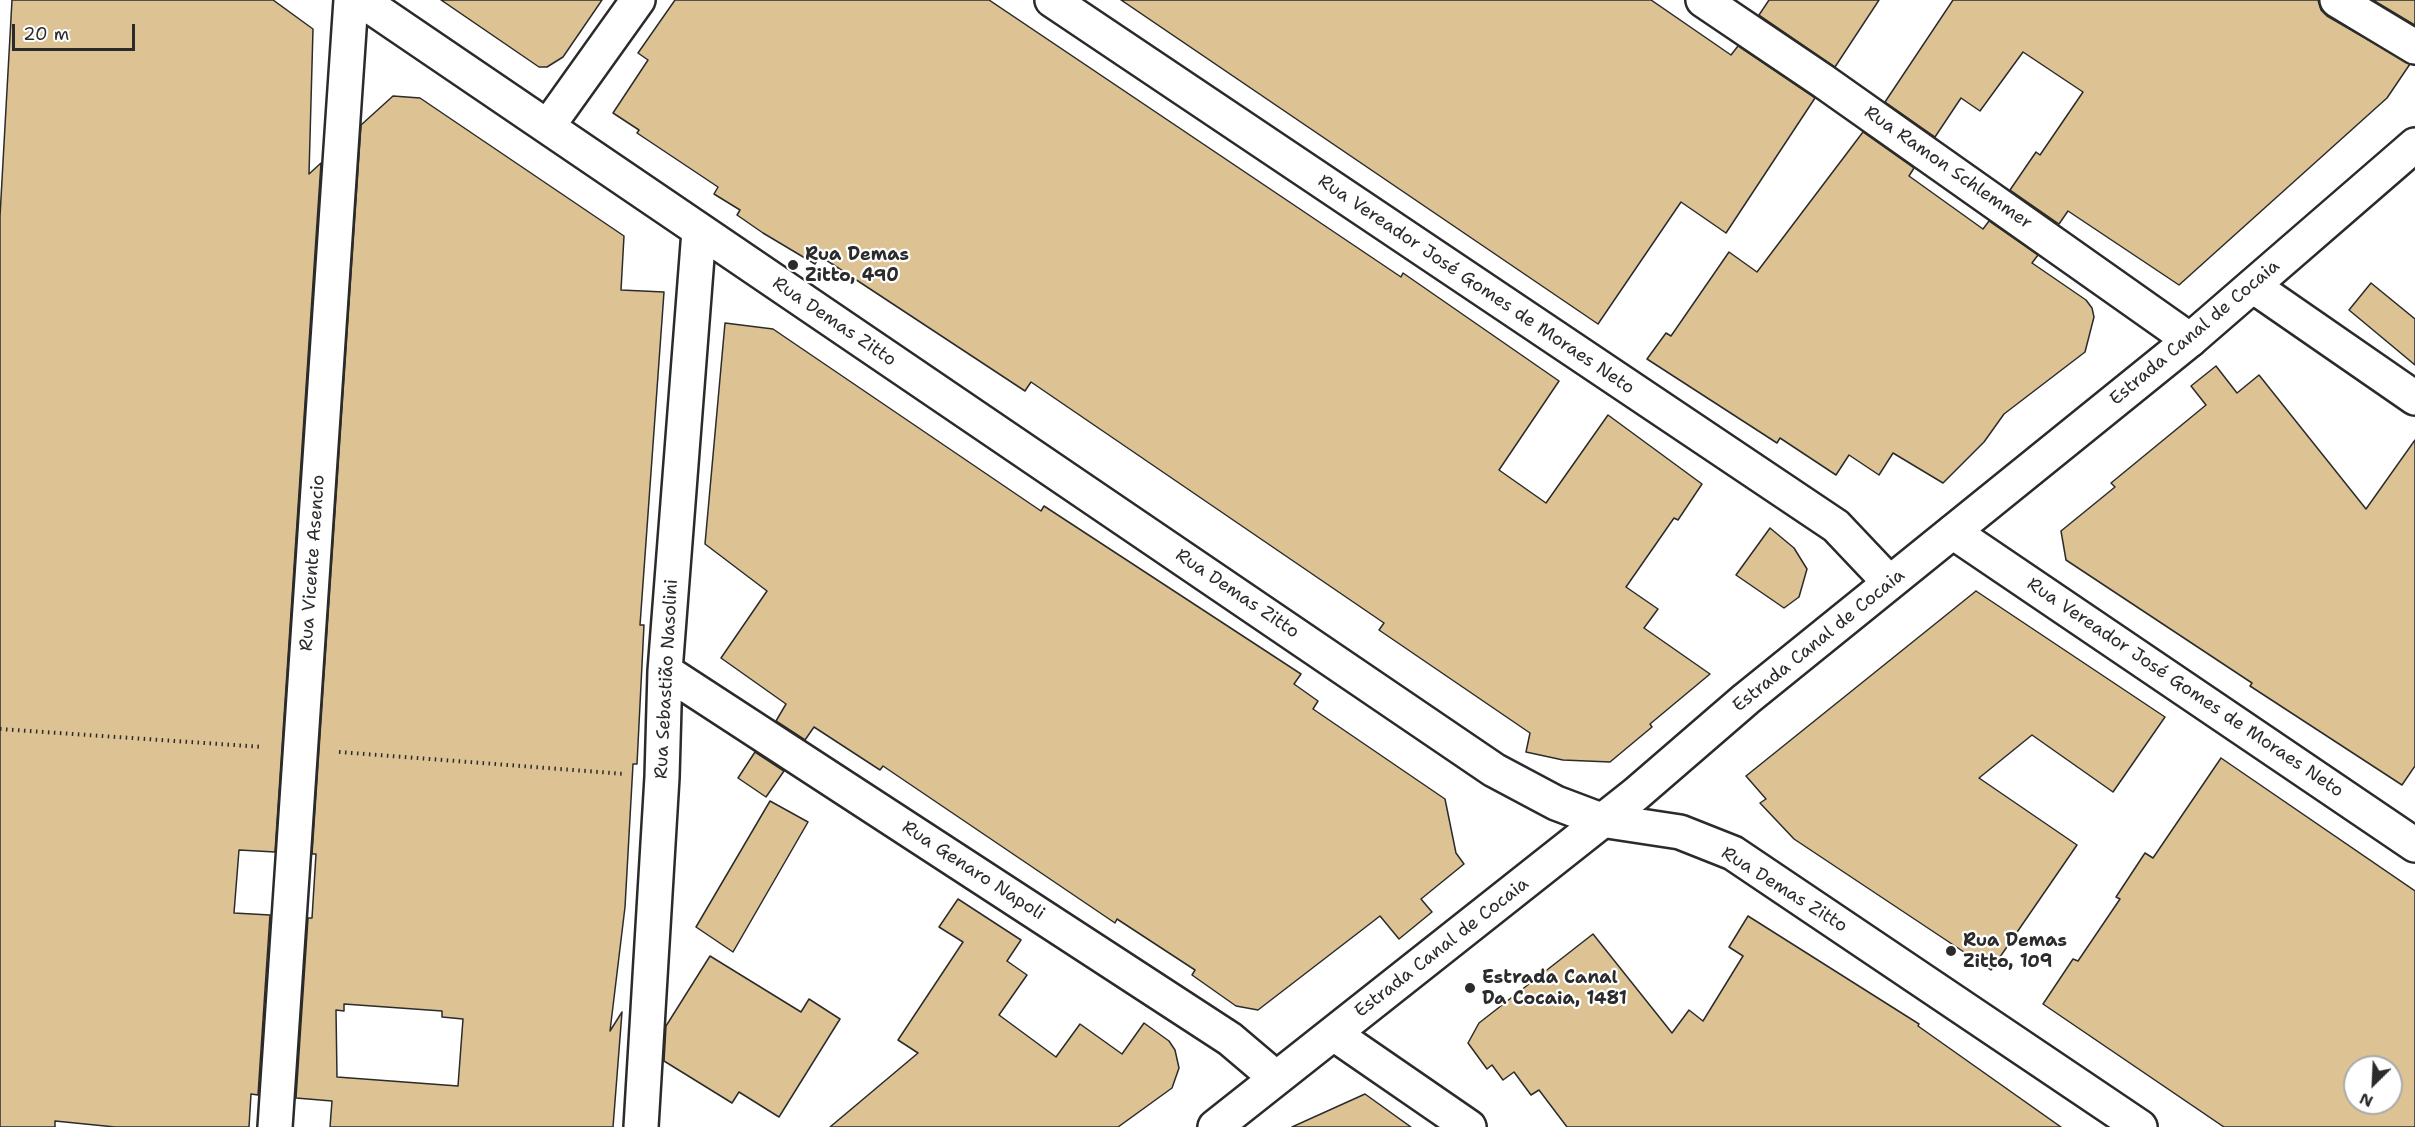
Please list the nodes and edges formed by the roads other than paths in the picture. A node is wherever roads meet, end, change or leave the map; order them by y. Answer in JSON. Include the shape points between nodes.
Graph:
{"nodes":[{"id":1,"x":351,"y":0,"type":"edge"},
{"id":2,"x":361,"y":0,"type":"edge"},
{"id":3,"x":638,"y":0,"type":"edge"},
{"id":4,"x":1052,"y":0,"type":"edge"},
{"id":5,"x":1703,"y":0,"type":"edge"},
{"id":6,"x":2337,"y":0,"type":"edge"},
{"id":7,"x":2415,"y":47,"type":"edge"},
{"id":8,"x":548,"y":126,"type":"junction"},
{"id":9,"x":2415,"y":145,"type":"edge"},
{"id":10,"x":699,"y":231,"type":"junction"},
{"id":11,"x":2253,"y":286,"type":"junction"},
{"id":12,"x":2190,"y":340,"type":"junction"},
{"id":13,"x":2415,"y":398,"type":"edge"},
{"id":14,"x":1953,"y":532,"type":"junction"},
{"id":15,"x":1889,"y":582,"type":"junction"},
{"id":16,"x":665,"y":671,"type":"junction"},
{"id":17,"x":1601,"y":820,"type":"junction"},
{"id":18,"x":2415,"y":845,"type":"edge"},
{"id":19,"x":1334,"y":1034,"type":"junction"},
{"id":20,"x":1276,"y":1078,"type":"junction"},
{"id":21,"x":274,"y":1127,"type":"edge"},
{"id":22,"x":641,"y":1127,"type":"edge"},
{"id":23,"x":1215,"y":1127,"type":"edge"},
{"id":24,"x":1469,"y":1127,"type":"edge"},
{"id":25,"x":2140,"y":1127,"type":"edge"}],
"edges":[{"from":1,"to":21,"type":"street","name":"Rua Vicente Asencio"},
{"from":2,"to":8,"type":"street","name":"Rua Demas Zitto"},
{"from":3,"to":8,"type":"street"},
{"from":4,"to":15,"type":"street","name":"Rua Vereador José Gomes de Moraes Neto","via":[[1836,526]]},
{"from":5,"to":12,"type":"street","name":"Rua Ramon Schlemmer"},
{"from":6,"to":7,"type":"street"},
{"from":8,"to":10,"type":"street","name":"Rua Demas Zitto"},
{"from":9,"to":11,"type":"street","name":"Estrada Canal de Cocaia"},
{"from":10,"to":16,"type":"street","name":"Rua Sebastião Nasolini"},
{"from":10,"to":17,"type":"street","name":"Rua Demas Zitto","via":[[1494,770]]},
{"from":11,"to":12,"type":"street","name":"Estrada Canal de Cocaia"},
{"from":11,"to":13,"type":"street"},
{"from":12,"to":14,"type":"street","name":"Estrada Canal de Cocaia"},
{"from":14,"to":15,"type":"street","name":"Estrada Canal de Cocaia"},
{"from":14,"to":18,"type":"street","name":"Rua Vereador José Gomes de Moraes Neto"},
{"from":15,"to":17,"type":"street","name":"Estrada Canal de Cocaia"},
{"from":16,"to":20,"type":"street","name":"Rua Genaro Napoli","via":[[1230,1039]]},
{"from":16,"to":22,"type":"street","name":"Rua Sebastião Nasolini"},
{"from":17,"to":19,"type":"street","name":"Estrada Canal de Cocaia"},
{"from":17,"to":25,"type":"street","name":"Rua Demas Zitto","via":[[1680,832],[1733,852]]},
{"from":19,"to":20,"type":"street","name":"Estrada Canal de Cocaia"},
{"from":19,"to":24,"type":"street"},
{"from":20,"to":23,"type":"street","name":"Estrada Canal de Cocaia"}]}
